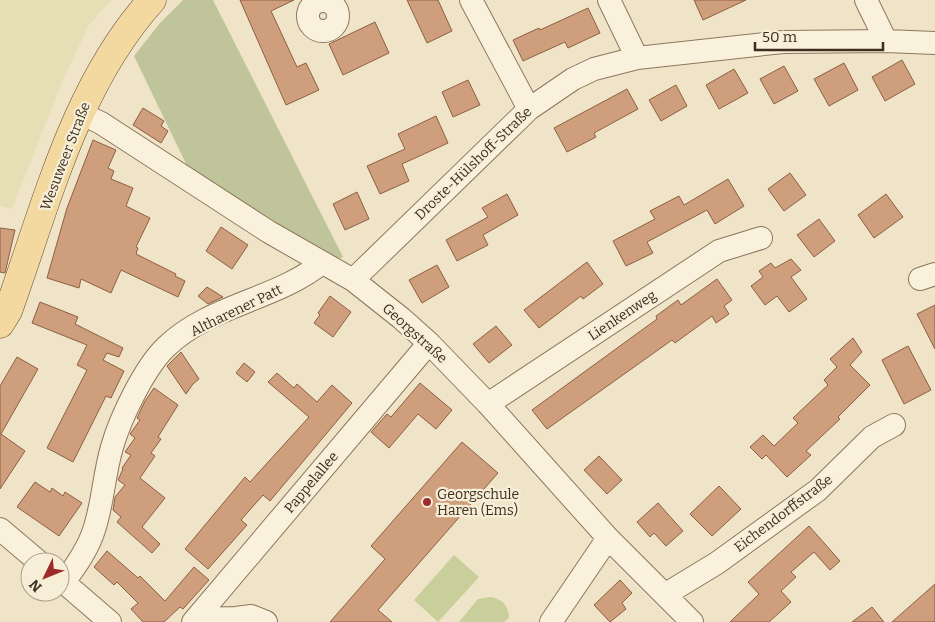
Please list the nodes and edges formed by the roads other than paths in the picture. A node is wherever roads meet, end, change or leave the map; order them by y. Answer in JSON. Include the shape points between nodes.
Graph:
{"nodes":[{"id":1,"x":152,"y":0,"type":"edge"},
{"id":2,"x":471,"y":0,"type":"edge"},
{"id":3,"x":609,"y":0,"type":"edge"},
{"id":4,"x":866,"y":0,"type":"edge"},
{"id":5,"x":886,"y":41,"type":"junction"},
{"id":6,"x":935,"y":43,"type":"edge"},
{"id":7,"x":637,"y":58,"type":"junction"},
{"id":8,"x":529,"y":109,"type":"junction"},
{"id":9,"x":80,"y":113,"type":"junction"},
{"id":10,"x":761,"y":238,"type":"dead end"},
{"id":11,"x":322,"y":263,"type":"junction"},
{"id":12,"x":353,"y":280,"type":"junction"},
{"id":13,"x":0,"y":324,"type":"edge"},
{"id":14,"x":429,"y":342,"type":"junction"},
{"id":15,"x":488,"y":404,"type":"junction"},
{"id":16,"x":894,"y":425,"type":"dead end"},
{"id":17,"x":0,"y":530,"type":"edge"},
{"id":18,"x":608,"y":538,"type":"junction"},
{"id":19,"x":27,"y":552,"type":"edge"},
{"id":20,"x":70,"y":572,"type":"edge"},
{"id":21,"x":70,"y":588,"type":"edge"},
{"id":22,"x":666,"y":594,"type":"junction"},
{"id":23,"x":194,"y":620,"type":"edge"},
{"id":24,"x":110,"y":622,"type":"edge"},
{"id":25,"x":266,"y":622,"type":"edge"},
{"id":26,"x":551,"y":622,"type":"edge"},
{"id":27,"x":692,"y":622,"type":"edge"}],
"edges":[{"from":1,"to":9,"type":"main road","name":"Wesuweer Straße","via":[[116,46]]},
{"from":2,"to":8,"type":"street"},
{"from":3,"to":7,"type":"street"},
{"from":4,"to":5,"type":"street"},
{"from":5,"to":6,"type":"street","name":"Droste-Hülshoff-Straße"},
{"from":5,"to":7,"type":"street","name":"Droste-Hülshoff-Straße","via":[[783,42]]},
{"from":7,"to":8,"type":"street","name":"Droste-Hülshoff-Straße","via":[[587,72]]},
{"from":8,"to":12,"type":"street","name":"Droste-Hülshoff-Straße"},
{"from":9,"to":11,"type":"street","name":"Georgstraße","via":[[101,123]]},
{"from":9,"to":13,"type":"main road","name":"Wesuweer Straße","via":[[8,311]]},
{"from":10,"to":15,"type":"street","name":"Lienkenweg","via":[[719,251]]},
{"from":11,"to":12,"type":"street","name":"Georgstraße"},
{"from":11,"to":20,"type":"street","name":"Altharener Patt","via":[[304,278],[198,324],[166,348],[139,383],[112,446],[94,530],[79,562]]},
{"from":12,"to":14,"type":"street","name":"Georgstraße"},
{"from":14,"to":15,"type":"street","name":"Georgstraße"},
{"from":14,"to":23,"type":"street","name":"Pappelallee"},
{"from":15,"to":18,"type":"street","name":"Georgstraße"},
{"from":16,"to":22,"type":"street","name":"Eichendorffstraße","via":[[872,437],[818,490],[717,563]]},
{"from":17,"to":19,"type":"street"},
{"from":18,"to":22,"type":"street","name":"Georgstraße"},
{"from":18,"to":26,"type":"street"},
{"from":21,"to":24,"type":"street"},
{"from":22,"to":27,"type":"street","name":"Georgstraße"},
{"from":23,"to":25,"type":"street","via":[[251,616]]}]}
